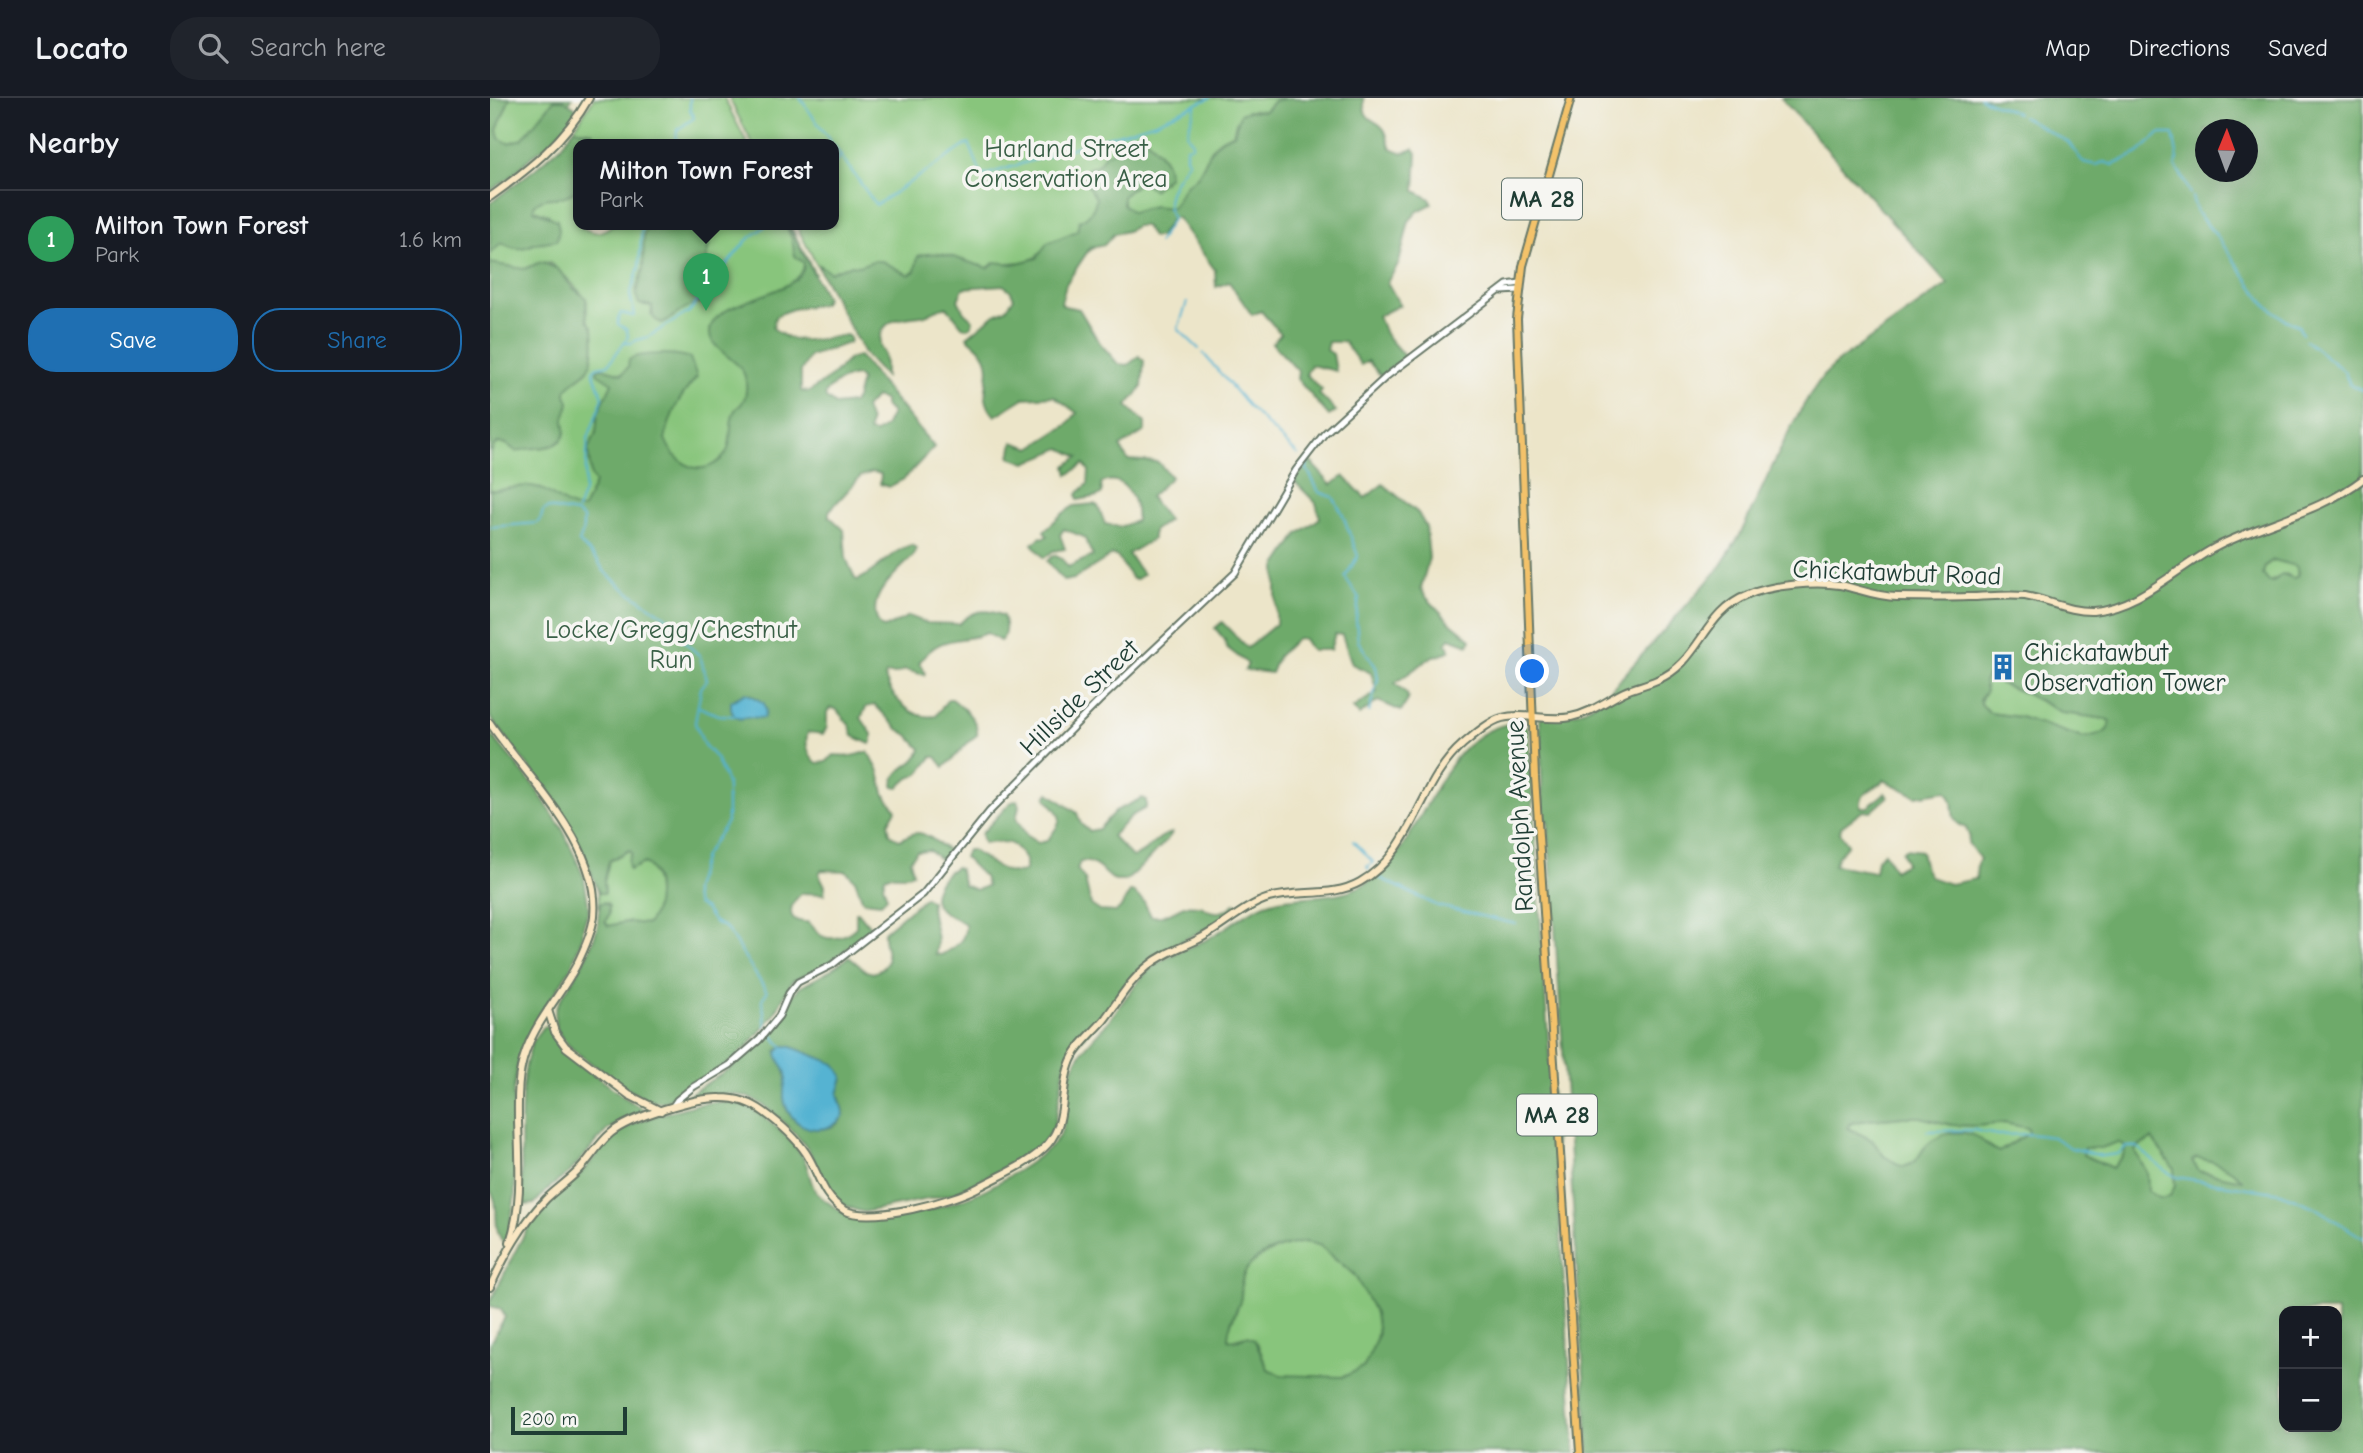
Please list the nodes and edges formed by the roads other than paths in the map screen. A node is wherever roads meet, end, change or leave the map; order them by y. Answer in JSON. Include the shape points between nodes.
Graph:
{"nodes":[{"id":1,"x":589,"y":98,"type":"edge"},
{"id":2,"x":1571,"y":98,"type":"edge"},
{"id":3,"x":490,"y":197,"type":"edge"},
{"id":4,"x":1519,"y":287,"type":"junction"},
{"id":5,"x":2363,"y":479,"type":"edge"},
{"id":6,"x":1532,"y":717,"type":"junction"},
{"id":7,"x":490,"y":723,"type":"edge"},
{"id":8,"x":548,"y":1010,"type":"junction"},
{"id":9,"x":673,"y":1108,"type":"junction"},
{"id":10,"x":661,"y":1111,"type":"junction"},
{"id":11,"x":507,"y":1250,"type":"junction"},
{"id":12,"x":490,"y":1287,"type":"edge"},
{"id":13,"x":1580,"y":1453,"type":"edge"}],
"edges":[{"from":1,"to":3,"type":"main road","via":[[553,147]]},
{"from":2,"to":4,"type":"main road","name":"Randolph Avenue","number":"MA 28"},
{"from":4,"to":6,"type":"main road","name":"Randolph Avenue","number":"MA 28","via":[[1517,338]]},
{"from":4,"to":9,"type":"street","name":"Hillside Street","via":[[1496,293],[1383,379],[1324,435],[1290,478],[1235,573],[989,812],[923,894],[832,965],[798,982],[761,1038],[733,1063],[688,1091]]},
{"from":5,"to":6,"type":"main road","name":"Chickatawbut Road","via":[[2307,511],[2212,549],[2131,600],[2098,610],[2067,608],[2022,596],[1883,597],[1827,584],[1756,592],[1719,612],[1687,659],[1668,674],[1582,714],[1559,719]]},
{"from":6,"to":9,"type":"main road","name":"Chickatawbut Road","via":[[1497,720],[1455,751],[1437,774],[1403,841],[1364,880],[1338,891],[1262,901],[1146,967],[1073,1057],[1059,1123],[1050,1142],[1034,1156],[962,1196],[872,1215],[852,1213],[826,1193],[798,1144],[756,1107],[719,1098]]},
{"from":6,"to":13,"type":"main road","name":"Randolph Avenue","number":"MA 28"},
{"from":7,"to":8,"type":"main road","via":[[556,809],[592,886],[589,936],[572,974]]},
{"from":8,"to":10,"type":"main road","via":[[556,1035],[566,1047],[629,1096]]},
{"from":8,"to":11,"type":"main road","via":[[531,1038],[520,1072],[519,1191]]},
{"from":9,"to":10,"type":"main road","name":"Chickatawbut Road"},
{"from":10,"to":11,"type":"main road","via":[[626,1123],[607,1136],[578,1171],[543,1202]]},
{"from":11,"to":12,"type":"main road"}]}
